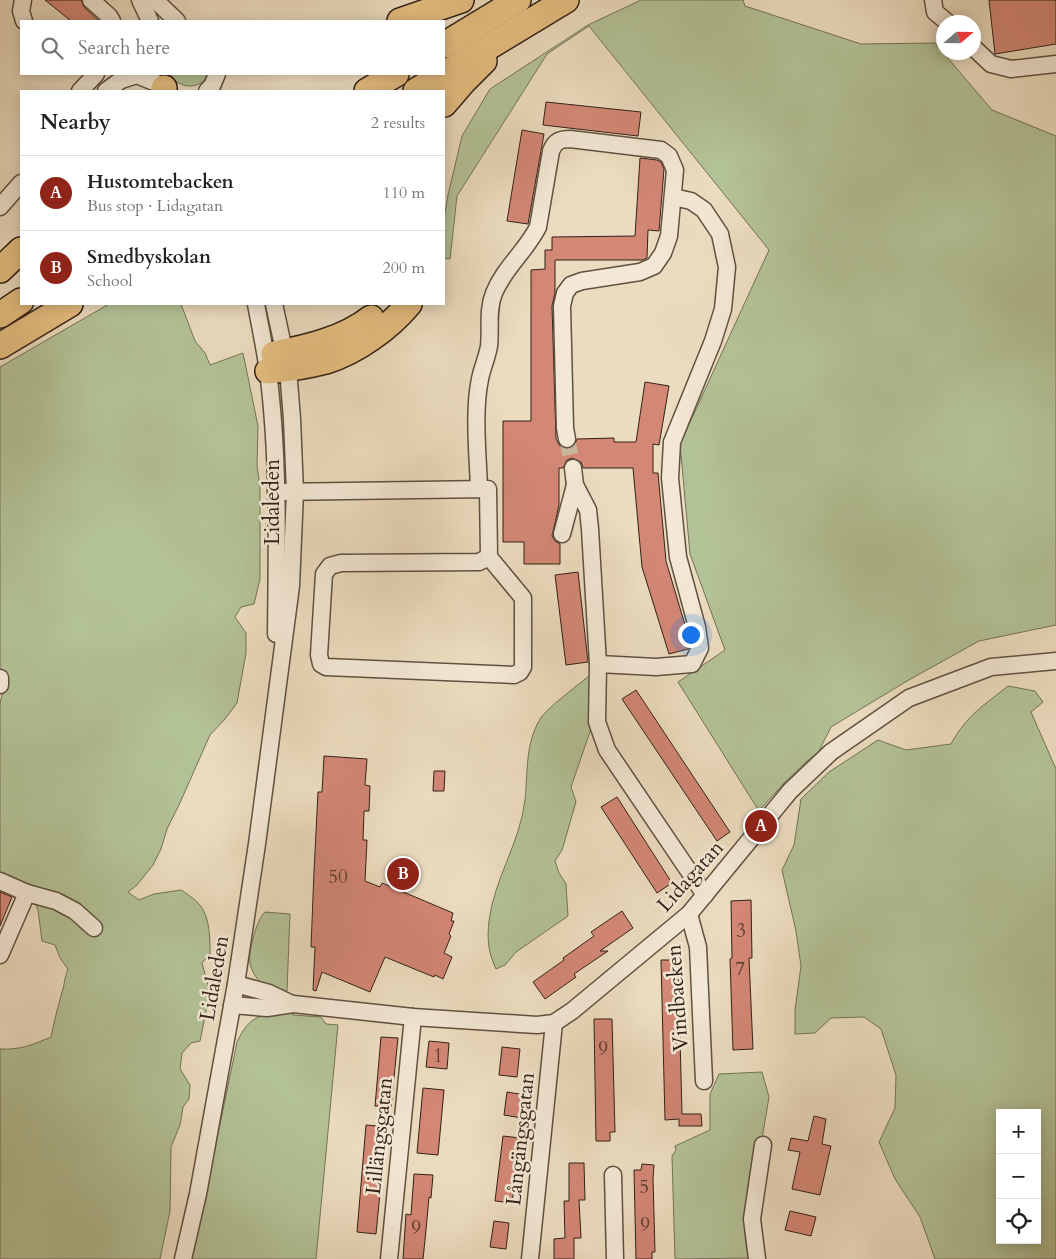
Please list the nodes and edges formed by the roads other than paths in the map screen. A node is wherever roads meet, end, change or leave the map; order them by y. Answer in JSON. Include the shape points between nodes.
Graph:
{"nodes":[{"id":1,"x":23,"y":0,"type":"edge"},
{"id":2,"x":91,"y":0,"type":"edge"},
{"id":3,"x":140,"y":0,"type":"edge"},
{"id":4,"x":155,"y":0,"type":"edge"},
{"id":5,"x":461,"y":0,"type":"edge"},
{"id":6,"x":518,"y":0,"type":"edge"},
{"id":7,"x":566,"y":0,"type":"edge"},
{"id":8,"x":933,"y":0,"type":"edge"},
{"id":9,"x":939,"y":15,"type":"edge"},
{"id":10,"x":24,"y":20,"type":"edge"},
{"id":11,"x":111,"y":20,"type":"edge"},
{"id":12,"x":150,"y":20,"type":"edge"},
{"id":13,"x":176,"y":20,"type":"edge"},
{"id":14,"x":403,"y":20,"type":"edge"},
{"id":15,"x":513,"y":33,"type":"junction"},
{"id":16,"x":445,"y":44,"type":"edge"},
{"id":17,"x":981,"y":55,"type":"edge"},
{"id":18,"x":1056,"y":64,"type":"edge"},
{"id":19,"x":445,"y":74,"type":"edge"},
{"id":20,"x":95,"y":75,"type":"edge"},
{"id":21,"x":111,"y":75,"type":"edge"},
{"id":22,"x":137,"y":75,"type":"edge"},
{"id":23,"x":137,"y":75,"type":"edge"},
{"id":24,"x":394,"y":75,"type":"edge"},
{"id":25,"x":443,"y":75,"type":"edge"},
{"id":26,"x":162,"y":86,"type":"edge"},
{"id":27,"x":81,"y":90,"type":"edge"},
{"id":28,"x":101,"y":90,"type":"edge"},
{"id":29,"x":107,"y":90,"type":"edge"},
{"id":30,"x":370,"y":90,"type":"edge"},
{"id":31,"x":418,"y":90,"type":"edge"},
{"id":32,"x":445,"y":103,"type":"edge"},
{"id":33,"x":20,"y":184,"type":"edge"},
{"id":34,"x":673,"y":197,"type":"junction"},
{"id":35,"x":0,"y":207,"type":"edge"},
{"id":36,"x":20,"y":251,"type":"edge"},
{"id":37,"x":0,"y":270,"type":"edge"},
{"id":38,"x":20,"y":303,"type":"edge"},
{"id":39,"x":68,"y":305,"type":"edge"},
{"id":40,"x":256,"y":305,"type":"edge"},
{"id":41,"x":274,"y":305,"type":"edge"},
{"id":42,"x":387,"y":305,"type":"edge"},
{"id":43,"x":408,"y":305,"type":"edge"},
{"id":44,"x":0,"y":315,"type":"edge"},
{"id":45,"x":0,"y":346,"type":"edge"},
{"id":46,"x":277,"y":362,"type":"junction"},
{"id":47,"x":567,"y":439,"type":"tunnel mouth"},
{"id":48,"x":573,"y":468,"type":"tunnel mouth"},
{"id":49,"x":575,"y":485,"type":"junction"},
{"id":50,"x":479,"y":490,"type":"junction"},
{"id":51,"x":276,"y":492,"type":"junction"},
{"id":52,"x":296,"y":492,"type":"junction"},
{"id":53,"x":562,"y":534,"type":"dead end"},
{"id":54,"x":489,"y":557,"type":"junction"},
{"id":55,"x":1056,"y":661,"type":"edge"},
{"id":56,"x":598,"y":664,"type":"junction"},
{"id":57,"x":0,"y":678,"type":"edge"},
{"id":58,"x":0,"y":685,"type":"edge"},
{"id":59,"x":276,"y":701,"type":"junction"},
{"id":60,"x":0,"y":881,"type":"edge"},
{"id":61,"x":27,"y":893,"type":"junction"},
{"id":62,"x":705,"y":895,"type":"junction"},
{"id":63,"x":689,"y":914,"type":"junction"},
{"id":64,"x":94,"y":928,"type":"dead end"},
{"id":65,"x":0,"y":955,"type":"edge"},
{"id":66,"x":236,"y":984,"type":"junction"},
{"id":67,"x":293,"y":1004,"type":"junction"},
{"id":68,"x":232,"y":1005,"type":"junction"},
{"id":69,"x":413,"y":1017,"type":"junction"},
{"id":70,"x":554,"y":1023,"type":"junction"},
{"id":71,"x":704,"y":1081,"type":"dead end"},
{"id":72,"x":763,"y":1145,"type":"dead end"},
{"id":73,"x":614,"y":1175,"type":"dead end"},
{"id":74,"x":183,"y":1259,"type":"edge"},
{"id":75,"x":388,"y":1259,"type":"edge"},
{"id":76,"x":530,"y":1259,"type":"edge"},
{"id":77,"x":615,"y":1259,"type":"edge"},
{"id":78,"x":757,"y":1259,"type":"edge"}],
"edges":[{"from":1,"to":10,"type":"street"},
{"from":2,"to":11,"type":"street"},
{"from":3,"to":12,"type":"street"},
{"from":4,"to":13,"type":"street"},
{"from":5,"to":14,"type":"highway"},
{"from":6,"to":16,"type":"highway"},
{"from":7,"to":15,"type":"highway"},
{"from":8,"to":9,"type":"street"},
{"from":15,"to":19,"type":"highway"},
{"from":15,"to":32,"type":"highway"},
{"from":17,"to":18,"type":"street","via":[[990,64],[1011,69]]},
{"from":20,"to":27,"type":"street"},
{"from":21,"to":28,"type":"street"},
{"from":22,"to":29,"type":"street","via":[[121,80]]},
{"from":23,"to":26,"type":"street"},
{"from":24,"to":30,"type":"highway"},
{"from":25,"to":31,"type":"highway"},
{"from":33,"to":35,"type":"street"},
{"from":34,"to":47,"type":"street","via":[[669,236],[654,266],[640,272],[582,281],[571,285],[565,293],[562,306]]},
{"from":34,"to":50,"type":"street","via":[[675,170],[669,156],[661,150],[570,139],[554,143],[538,227],[500,279],[489,314],[489,345],[480,379],[477,416]]},
{"from":34,"to":56,"type":"street","via":[[691,201],[704,210],[720,234],[727,267],[723,309],[713,341],[672,442],[670,478],[678,556],[700,648],[692,664],[656,667]]},
{"from":36,"to":37,"type":"highway"},
{"from":38,"to":44,"type":"highway"},
{"from":39,"to":45,"type":"highway"},
{"from":40,"to":46,"type":"street","name":"Lidaleden"},
{"from":41,"to":46,"type":"street","name":"Lidaleden"},
{"from":42,"to":46,"type":"highway","via":[[368,321],[349,331]]},
{"from":43,"to":46,"type":"highway","via":[[371,338],[343,354],[327,360]]},
{"from":46,"to":51,"type":"street","name":"Lidaleden"},
{"from":46,"to":52,"type":"street","name":"Lidaleden"},
{"from":48,"to":49,"type":"street"},
{"from":49,"to":53,"type":"street"},
{"from":49,"to":56,"type":"street","via":[[588,510]]},
{"from":50,"to":52,"type":"street"},
{"from":50,"to":54,"type":"street","via":[[488,489]]},
{"from":51,"to":52,"type":"street"},
{"from":51,"to":59,"type":"street","name":"Lidaleden"},
{"from":52,"to":59,"type":"street","name":"Lidaleden","via":[[291,586]]},
{"from":54,"to":54,"type":"street","via":[[523,598],[523,667],[520,672],[514,675],[326,667],[322,664],[319,655],[324,574],[330,566],[341,563],[479,562]]},
{"from":55,"to":62,"type":"street","name":"Lidagatan","via":[[990,667],[909,698],[832,752],[790,791]]},
{"from":56,"to":62,"type":"street","via":[[596,722],[607,750]]},
{"from":57,"to":58,"type":"street"},
{"from":59,"to":66,"type":"street","name":"Lidaleden"},
{"from":60,"to":61,"type":"street"},
{"from":61,"to":64,"type":"street","via":[[56,901],[75,911]]},
{"from":61,"to":65,"type":"street"},
{"from":62,"to":63,"type":"street","name":"Lidagatan"},
{"from":63,"to":70,"type":"street","name":"Lidagatan"},
{"from":63,"to":71,"type":"street","name":"Vindbacken","via":[[698,947]]},
{"from":66,"to":67,"type":"street"},
{"from":66,"to":68,"type":"street","name":"Lidaleden"},
{"from":67,"to":68,"type":"street","via":[[267,1008]]},
{"from":67,"to":69,"type":"street"},
{"from":68,"to":74,"type":"street","name":"Lidaleden"},
{"from":69,"to":70,"type":"street","via":[[510,1024]]},
{"from":69,"to":75,"type":"street","name":"Lillängsgatan"},
{"from":70,"to":76,"type":"street","name":"Långängsgatan"},
{"from":72,"to":78,"type":"street","via":[[752,1219]]},
{"from":73,"to":77,"type":"street"}]}
